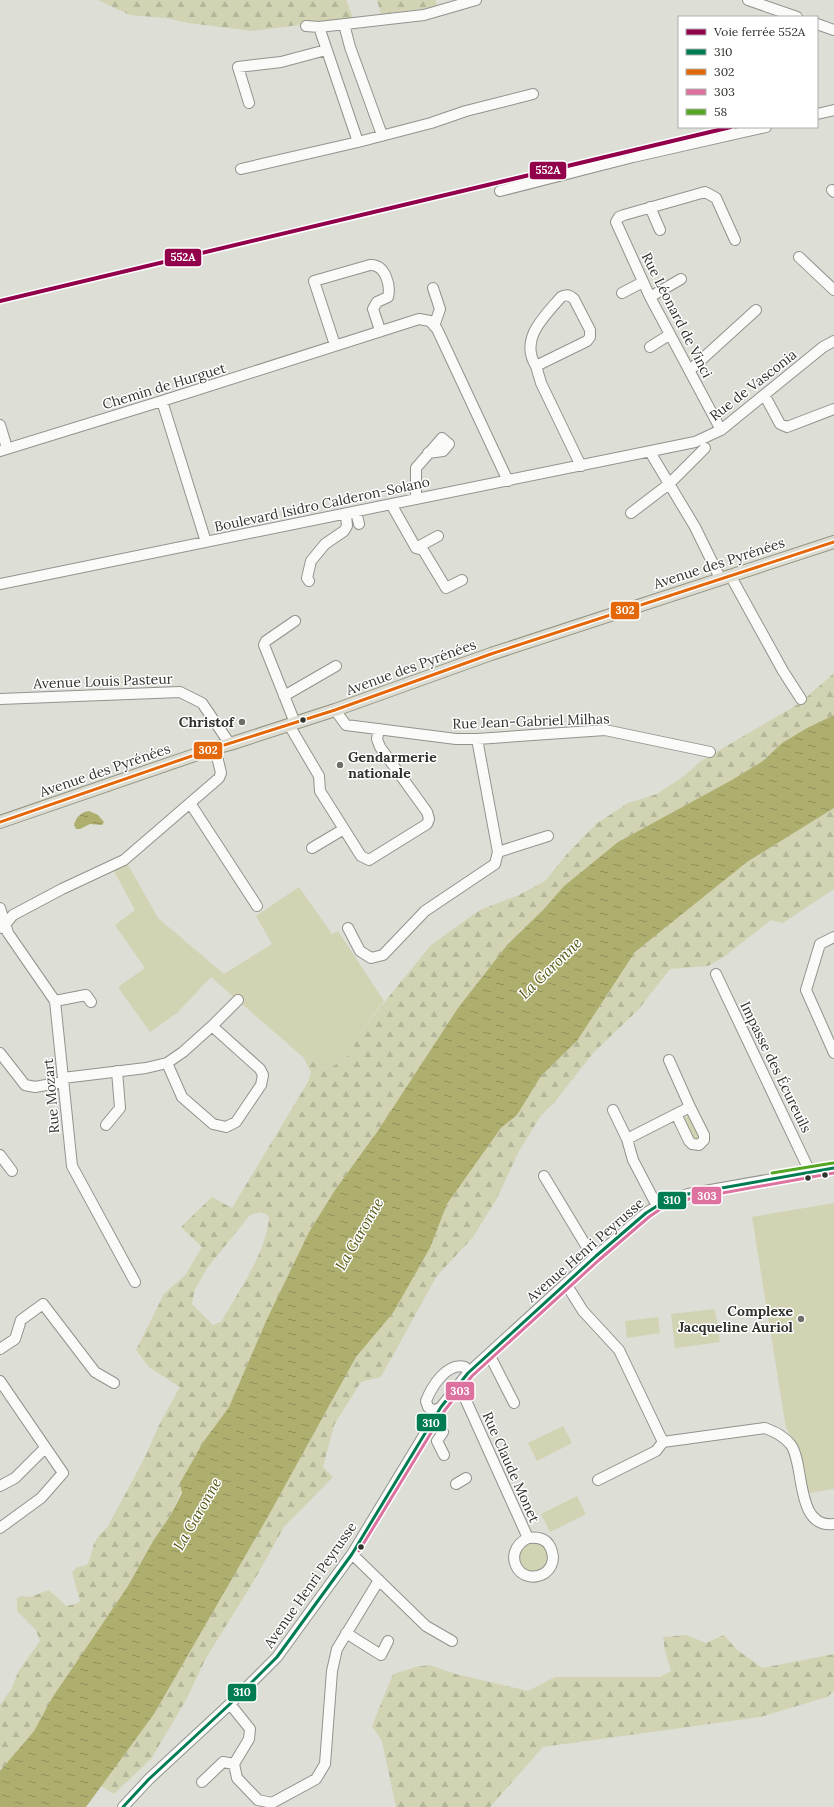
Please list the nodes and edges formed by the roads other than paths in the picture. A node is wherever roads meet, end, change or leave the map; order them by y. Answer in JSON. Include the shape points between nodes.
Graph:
{"nodes":[{"id":1,"x":476,"y":0,"type":"edge"},
{"id":2,"x":748,"y":0,"type":"edge"},
{"id":3,"x":794,"y":16,"type":"edge"},
{"id":4,"x":344,"y":24,"type":"junction"},
{"id":5,"x":818,"y":24,"type":"edge"},
{"id":6,"x":306,"y":26,"type":"dead end"},
{"id":7,"x":319,"y":27,"type":"junction"},
{"id":8,"x":834,"y":30,"type":"edge"},
{"id":9,"x":326,"y":50,"type":"junction"},
{"id":10,"x":533,"y":94,"type":"dead end"},
{"id":11,"x":249,"y":103,"type":"dead end"},
{"id":12,"x":834,"y":110,"type":"edge"},
{"id":13,"x":818,"y":114,"type":"edge"},
{"id":14,"x":762,"y":128,"type":"edge"},
{"id":15,"x":382,"y":134,"type":"junction"},
{"id":16,"x":358,"y":142,"type":"junction"},
{"id":17,"x":241,"y":169,"type":"dead end"},
{"id":18,"x":500,"y":191,"type":"dead end"},
{"id":19,"x":650,"y":207,"type":"junction"},
{"id":20,"x":660,"y":230,"type":"dead end"},
{"id":21,"x":735,"y":240,"type":"dead end"},
{"id":22,"x":799,"y":257,"type":"dead end"},
{"id":23,"x":681,"y":279,"type":"dead end"},
{"id":24,"x":643,"y":282,"type":"junction"},
{"id":25,"x":433,"y":288,"type":"dead end"},
{"id":26,"x":834,"y":290,"type":"edge"},
{"id":27,"x":622,"y":293,"type":"dead end"},
{"id":28,"x":650,"y":297,"type":"junction"},
{"id":29,"x":756,"y":310,"type":"dead end"},
{"id":30,"x":432,"y":323,"type":"junction"},
{"id":31,"x":380,"y":330,"type":"junction"},
{"id":32,"x":670,"y":335,"type":"junction"},
{"id":33,"x":834,"y":341,"type":"edge"},
{"id":34,"x":335,"y":345,"type":"junction"},
{"id":35,"x":650,"y":346,"type":"dead end"},
{"id":36,"x":536,"y":366,"type":"junction"},
{"id":37,"x":690,"y":370,"type":"junction"},
{"id":38,"x":765,"y":396,"type":"junction"},
{"id":39,"x":162,"y":401,"type":"junction"},
{"id":40,"x":834,"y":409,"type":"edge"},
{"id":41,"x":0,"y":425,"type":"edge"},
{"id":42,"x":721,"y":430,"type":"junction"},
{"id":43,"x":705,"y":448,"type":"dead end"},
{"id":44,"x":4,"y":449,"type":"edge"},
{"id":45,"x":650,"y":452,"type":"junction"},
{"id":46,"x":428,"y":454,"type":"dead end"},
{"id":47,"x":581,"y":466,"type":"junction"},
{"id":48,"x":508,"y":481,"type":"junction"},
{"id":49,"x":669,"y":484,"type":"junction"},
{"id":50,"x":416,"y":499,"type":"junction"},
{"id":51,"x":391,"y":504,"type":"junction"},
{"id":52,"x":351,"y":513,"type":"junction"},
{"id":53,"x":632,"y":514,"type":"dead end"},
{"id":54,"x":359,"y":524,"type":"dead end"},
{"id":55,"x":438,"y":536,"type":"dead end"},
{"id":56,"x":206,"y":542,"type":"junction"},
{"id":57,"x":834,"y":542,"type":"edge"},
{"id":58,"x":416,"y":548,"type":"junction"},
{"id":59,"x":725,"y":577,"type":"junction"},
{"id":60,"x":462,"y":580,"type":"dead end"},
{"id":61,"x":309,"y":581,"type":"dead end"},
{"id":62,"x":0,"y":584,"type":"edge"},
{"id":63,"x":295,"y":621,"type":"dead end"},
{"id":64,"x":336,"y":666,"type":"dead end"},
{"id":65,"x":284,"y":696,"type":"junction"},
{"id":66,"x":0,"y":699,"type":"edge"},
{"id":67,"x":801,"y":699,"type":"dead end"},
{"id":68,"x":335,"y":710,"type":"junction"},
{"id":69,"x":292,"y":724,"type":"junction"},
{"id":70,"x":379,"y":729,"type":"junction"},
{"id":71,"x":477,"y":739,"type":"junction"},
{"id":72,"x":230,"y":744,"type":"junction"},
{"id":73,"x":215,"y":748,"type":"junction"},
{"id":74,"x":710,"y":752,"type":"dead end"},
{"id":75,"x":190,"y":803,"type":"junction"},
{"id":76,"x":0,"y":822,"type":"edge"},
{"id":77,"x":344,"y":829,"type":"junction"},
{"id":78,"x":548,"y":836,"type":"dead end"},
{"id":79,"x":312,"y":848,"type":"dead end"},
{"id":80,"x":498,"y":852,"type":"junction"},
{"id":81,"x":257,"y":906,"type":"dead end"},
{"id":82,"x":0,"y":908,"type":"edge"},
{"id":83,"x":3,"y":926,"type":"edge"},
{"id":84,"x":348,"y":928,"type":"dead end"},
{"id":85,"x":834,"y":937,"type":"edge"},
{"id":86,"x":716,"y":974,"type":"dead end"},
{"id":87,"x":238,"y":1000,"type":"dead end"},
{"id":88,"x":55,"y":1001,"type":"junction"},
{"id":89,"x":91,"y":1002,"type":"dead end"},
{"id":90,"x":212,"y":1026,"type":"junction"},
{"id":91,"x":0,"y":1053,"type":"edge"},
{"id":92,"x":834,"y":1053,"type":"edge"},
{"id":93,"x":669,"y":1060,"type":"dead end"},
{"id":94,"x":167,"y":1063,"type":"junction"},
{"id":95,"x":117,"y":1071,"type":"junction"},
{"id":96,"x":63,"y":1080,"type":"junction"},
{"id":97,"x":690,"y":1107,"type":"junction"},
{"id":98,"x":613,"y":1110,"type":"dead end"},
{"id":99,"x":676,"y":1114,"type":"junction"},
{"id":100,"x":106,"y":1125,"type":"dead end"},
{"id":101,"x":627,"y":1139,"type":"junction"},
{"id":102,"x":0,"y":1155,"type":"edge"},
{"id":103,"x":834,"y":1168,"type":"edge"},
{"id":104,"x":12,"y":1171,"type":"dead end"},
{"id":105,"x":810,"y":1172,"type":"junction"},
{"id":106,"x":544,"y":1176,"type":"dead end"},
{"id":107,"x":657,"y":1206,"type":"junction"},
{"id":108,"x":596,"y":1256,"type":"junction"},
{"id":109,"x":135,"y":1282,"type":"dead end"},
{"id":110,"x":566,"y":1284,"type":"junction"},
{"id":111,"x":0,"y":1349,"type":"edge"},
{"id":112,"x":489,"y":1354,"type":"junction"},
{"id":113,"x":468,"y":1373,"type":"junction"},
{"id":114,"x":0,"y":1381,"type":"edge"},
{"id":115,"x":114,"y":1383,"type":"dead end"},
{"id":116,"x":459,"y":1385,"type":"junction"},
{"id":117,"x":514,"y":1403,"type":"dead end"},
{"id":118,"x":441,"y":1407,"type":"junction"},
{"id":119,"x":431,"y":1423,"type":"junction"},
{"id":120,"x":663,"y":1442,"type":"junction"},
{"id":121,"x":45,"y":1448,"type":"junction"},
{"id":122,"x":444,"y":1455,"type":"dead end"},
{"id":123,"x":466,"y":1478,"type":"dead end"},
{"id":124,"x":598,"y":1480,"type":"dead end"},
{"id":125,"x":456,"y":1484,"type":"dead end"},
{"id":126,"x":0,"y":1486,"type":"edge"},
{"id":127,"x":834,"y":1524,"type":"edge"},
{"id":128,"x":0,"y":1528,"type":"edge"},
{"id":129,"x":528,"y":1538,"type":"junction"},
{"id":130,"x":352,"y":1554,"type":"junction"},
{"id":131,"x":379,"y":1580,"type":"junction"},
{"id":132,"x":346,"y":1633,"type":"junction"},
{"id":133,"x":388,"y":1641,"type":"dead end"},
{"id":134,"x":452,"y":1641,"type":"dead end"},
{"id":135,"x":230,"y":1704,"type":"junction"},
{"id":136,"x":234,"y":1764,"type":"junction"},
{"id":137,"x":202,"y":1782,"type":"dead end"},
{"id":138,"x":123,"y":1807,"type":"edge"}],
"edges":[{"from":1,"to":4,"type":"street","via":[[424,15]]},
{"from":2,"to":3,"type":"street"},
{"from":4,"to":7,"type":"street"},
{"from":4,"to":15,"type":"street"},
{"from":5,"to":8,"type":"street"},
{"from":6,"to":7,"type":"street"},
{"from":7,"to":9,"type":"street"},
{"from":9,"to":11,"type":"street","via":[[281,62],[238,67]]},
{"from":9,"to":16,"type":"street"},
{"from":10,"to":15,"type":"street"},
{"from":12,"to":13,"type":"street"},
{"from":14,"to":18,"type":"street"},
{"from":15,"to":16,"type":"street"},
{"from":16,"to":17,"type":"street"},
{"from":19,"to":20,"type":"street"},
{"from":19,"to":21,"type":"street","via":[[705,192],[716,198]]},
{"from":19,"to":24,"type":"street","name":"Rue Léonard de Vinci","via":[[618,217],[616,222]]},
{"from":22,"to":26,"type":"street"},
{"from":23,"to":28,"type":"street"},
{"from":24,"to":27,"type":"street"},
{"from":24,"to":28,"type":"street","name":"Rue Léonard de Vinci"},
{"from":25,"to":30,"type":"street","via":[[440,309]]},
{"from":28,"to":32,"type":"street","name":"Rue Léonard de Vinci"},
{"from":29,"to":37,"type":"street"},
{"from":30,"to":31,"type":"street","name":"Chemin de Hurguet","via":[[419,319]]},
{"from":30,"to":48,"type":"street"},
{"from":31,"to":34,"type":"street","name":"Chemin de Hurguet"},
{"from":31,"to":34,"type":"street","via":[[373,309],[377,302],[388,297],[390,289],[382,269],[370,265],[314,281]]},
{"from":32,"to":35,"type":"street"},
{"from":32,"to":37,"type":"street","name":"Rue Léonard de Vinci"},
{"from":33,"to":38,"type":"street","name":"Rue de Vasconia","via":[[823,347]]},
{"from":34,"to":39,"type":"street","name":"Chemin de Hurguet"},
{"from":36,"to":36,"type":"street","via":[[587,341],[590,337],[590,330],[570,296],[561,297],[533,332],[530,349]]},
{"from":36,"to":47,"type":"street","via":[[541,383]]},
{"from":37,"to":42,"type":"street","name":"Rue Léonard de Vinci"},
{"from":38,"to":40,"type":"street","via":[[780,424],[786,427]]},
{"from":38,"to":42,"type":"street","name":"Rue de Vasconia"},
{"from":39,"to":44,"type":"street","name":"Chemin de Hurguet"},
{"from":39,"to":56,"type":"street"},
{"from":41,"to":44,"type":"street"},
{"from":42,"to":45,"type":"street","name":"Rue de Vasconia","via":[[694,442]]},
{"from":43,"to":49,"type":"street"},
{"from":45,"to":47,"type":"street","name":"Boulevard Isidro Calderon-Solano"},
{"from":45,"to":49,"type":"street"},
{"from":46,"to":50,"type":"street","via":[[416,468]]},
{"from":47,"to":48,"type":"street","name":"Boulevard Isidro Calderon-Solano"},
{"from":48,"to":50,"type":"street","name":"Boulevard Isidro Calderon-Solano"},
{"from":49,"to":53,"type":"street"},
{"from":49,"to":59,"type":"street"},
{"from":50,"to":51,"type":"street","name":"Boulevard Isidro Calderon-Solano"},
{"from":51,"to":52,"type":"street","name":"Boulevard Isidro Calderon-Solano"},
{"from":51,"to":58,"type":"street"},
{"from":52,"to":54,"type":"street"},
{"from":52,"to":56,"type":"street","name":"Boulevard Isidro Calderon-Solano"},
{"from":52,"to":61,"type":"street","via":[[344,531],[325,544],[311,561],[307,578]]},
{"from":55,"to":58,"type":"street"},
{"from":56,"to":62,"type":"street","name":"Boulevard Isidro Calderon-Solano"},
{"from":57,"to":59,"type":"main road","name":"Avenue des Pyrénées"},
{"from":58,"to":60,"type":"street","via":[[423,550],[446,588]]},
{"from":59,"to":67,"type":"street"},
{"from":59,"to":68,"type":"main road","name":"Avenue des Pyrénées","via":[[491,654]]},
{"from":63,"to":65,"type":"street","via":[[265,643]]},
{"from":64,"to":65,"type":"street"},
{"from":65,"to":69,"type":"street"},
{"from":66,"to":72,"type":"street","name":"Avenue Louis Pasteur","via":[[180,692],[202,703]]},
{"from":68,"to":69,"type":"main road","name":"Avenue des Pyrénées"},
{"from":68,"to":70,"type":"street","name":"Rue Jean-Gabriel Milhas","via":[[346,725]]},
{"from":69,"to":72,"type":"main road","name":"Avenue des Pyrénées"},
{"from":69,"to":77,"type":"street","via":[[319,776],[320,791]]},
{"from":70,"to":71,"type":"street","name":"Rue Jean-Gabriel Milhas","via":[[456,739]]},
{"from":70,"to":77,"type":"street","via":[[378,744],[427,812],[428,822],[369,860],[361,856]]},
{"from":71,"to":74,"type":"street","name":"Rue Jean-Gabriel Milhas","via":[[604,730]]},
{"from":71,"to":80,"type":"street"},
{"from":72,"to":73,"type":"main road","name":"Avenue des Pyrénées"},
{"from":73,"to":75,"type":"street","via":[[221,773],[219,778]]},
{"from":73,"to":76,"type":"main road","name":"Avenue des Pyrénées"},
{"from":75,"to":81,"type":"street"},
{"from":75,"to":83,"type":"street","via":[[124,860],[13,915]]},
{"from":77,"to":79,"type":"street"},
{"from":78,"to":80,"type":"street"},
{"from":80,"to":84,"type":"street","via":[[495,864],[425,911],[383,955],[371,958],[360,951]]},
{"from":82,"to":83,"type":"street","name":"Rue Mozart"},
{"from":83,"to":88,"type":"street","name":"Rue Mozart"},
{"from":85,"to":92,"type":"street","via":[[820,944],[806,990]]},
{"from":86,"to":105,"type":"street","name":"Impasse des Écureuils"},
{"from":87,"to":90,"type":"street"},
{"from":88,"to":89,"type":"street","via":[[86,995]]},
{"from":88,"to":96,"type":"street","name":"Rue Mozart"},
{"from":90,"to":94,"type":"street"},
{"from":90,"to":94,"type":"street","via":[[263,1074],[261,1085],[236,1122],[226,1127],[213,1124],[192,1107],[182,1097]]},
{"from":91,"to":96,"type":"street","via":[[25,1084],[35,1087]]},
{"from":93,"to":97,"type":"street"},
{"from":94,"to":95,"type":"street"},
{"from":95,"to":96,"type":"street"},
{"from":95,"to":100,"type":"street","via":[[120,1108]]},
{"from":96,"to":109,"type":"street","name":"Rue Mozart","via":[[72,1166]]},
{"from":97,"to":99,"type":"street"},
{"from":97,"to":99,"type":"street","via":[[704,1135],[704,1140],[699,1145],[689,1141]]},
{"from":98,"to":101,"type":"street"},
{"from":99,"to":101,"type":"street"},
{"from":101,"to":107,"type":"street","via":[[633,1160]]},
{"from":102,"to":104,"type":"street"},
{"from":103,"to":105,"type":"street","name":"Avenue Henri Peyrusse"},
{"from":105,"to":107,"type":"street","name":"Avenue Henri Peyrusse","via":[[688,1194]]},
{"from":106,"to":108,"type":"street","via":[[585,1244]]},
{"from":107,"to":108,"type":"street","name":"Avenue Henri Peyrusse"},
{"from":108,"to":110,"type":"street","name":"Avenue Henri Peyrusse"},
{"from":110,"to":112,"type":"street","name":"Avenue Henri Peyrusse"},
{"from":110,"to":120,"type":"street","via":[[583,1311],[619,1350]]},
{"from":111,"to":115,"type":"street","via":[[15,1339],[21,1320],[43,1304],[95,1372]]},
{"from":112,"to":113,"type":"street","name":"Avenue Henri Peyrusse"},
{"from":112,"to":117,"type":"street"},
{"from":113,"to":116,"type":"street","name":"Avenue Henri Peyrusse"},
{"from":113,"to":118,"type":"street","via":[[465,1367],[459,1365],[451,1368],[436,1383],[426,1401],[428,1407],[434,1411]]},
{"from":114,"to":121,"type":"street"},
{"from":116,"to":118,"type":"street","name":"Avenue Henri Peyrusse"},
{"from":116,"to":129,"type":"street","name":"Rue Claude Monet"},
{"from":118,"to":119,"type":"street","name":"Avenue Henri Peyrusse"},
{"from":119,"to":122,"type":"street","via":[[445,1433],[438,1441]]},
{"from":119,"to":130,"type":"street","name":"Avenue Henri Peyrusse"},
{"from":120,"to":124,"type":"street","via":[[656,1451]]},
{"from":120,"to":127,"type":"street","via":[[765,1428],[780,1434],[792,1446],[796,1455],[809,1512],[817,1520]]},
{"from":121,"to":126,"type":"street","via":[[15,1478]]},
{"from":121,"to":128,"type":"street","via":[[63,1473],[41,1498]]},
{"from":123,"to":125,"type":"street"},
{"from":129,"to":129,"type":"street","name":"Rue Claude Monet","via":[[544,1540],[552,1548],[553,1561],[549,1570],[537,1577],[525,1575],[515,1566],[513,1554],[519,1542]]},
{"from":130,"to":131,"type":"street"},
{"from":130,"to":135,"type":"street","name":"Avenue Henri Peyrusse","via":[[278,1657]]},
{"from":131,"to":132,"type":"street"},
{"from":131,"to":134,"type":"street","via":[[426,1626]]},
{"from":132,"to":133,"type":"street","via":[[381,1655]]},
{"from":132,"to":136,"type":"street","via":[[337,1649],[332,1671],[325,1764],[316,1779],[272,1803],[258,1800],[237,1778]]},
{"from":135,"to":136,"type":"street","via":[[250,1729],[249,1739]]},
{"from":135,"to":138,"type":"street","name":"Avenue Henri Peyrusse","via":[[149,1779]]},
{"from":136,"to":137,"type":"street","via":[[223,1762]]}]}
